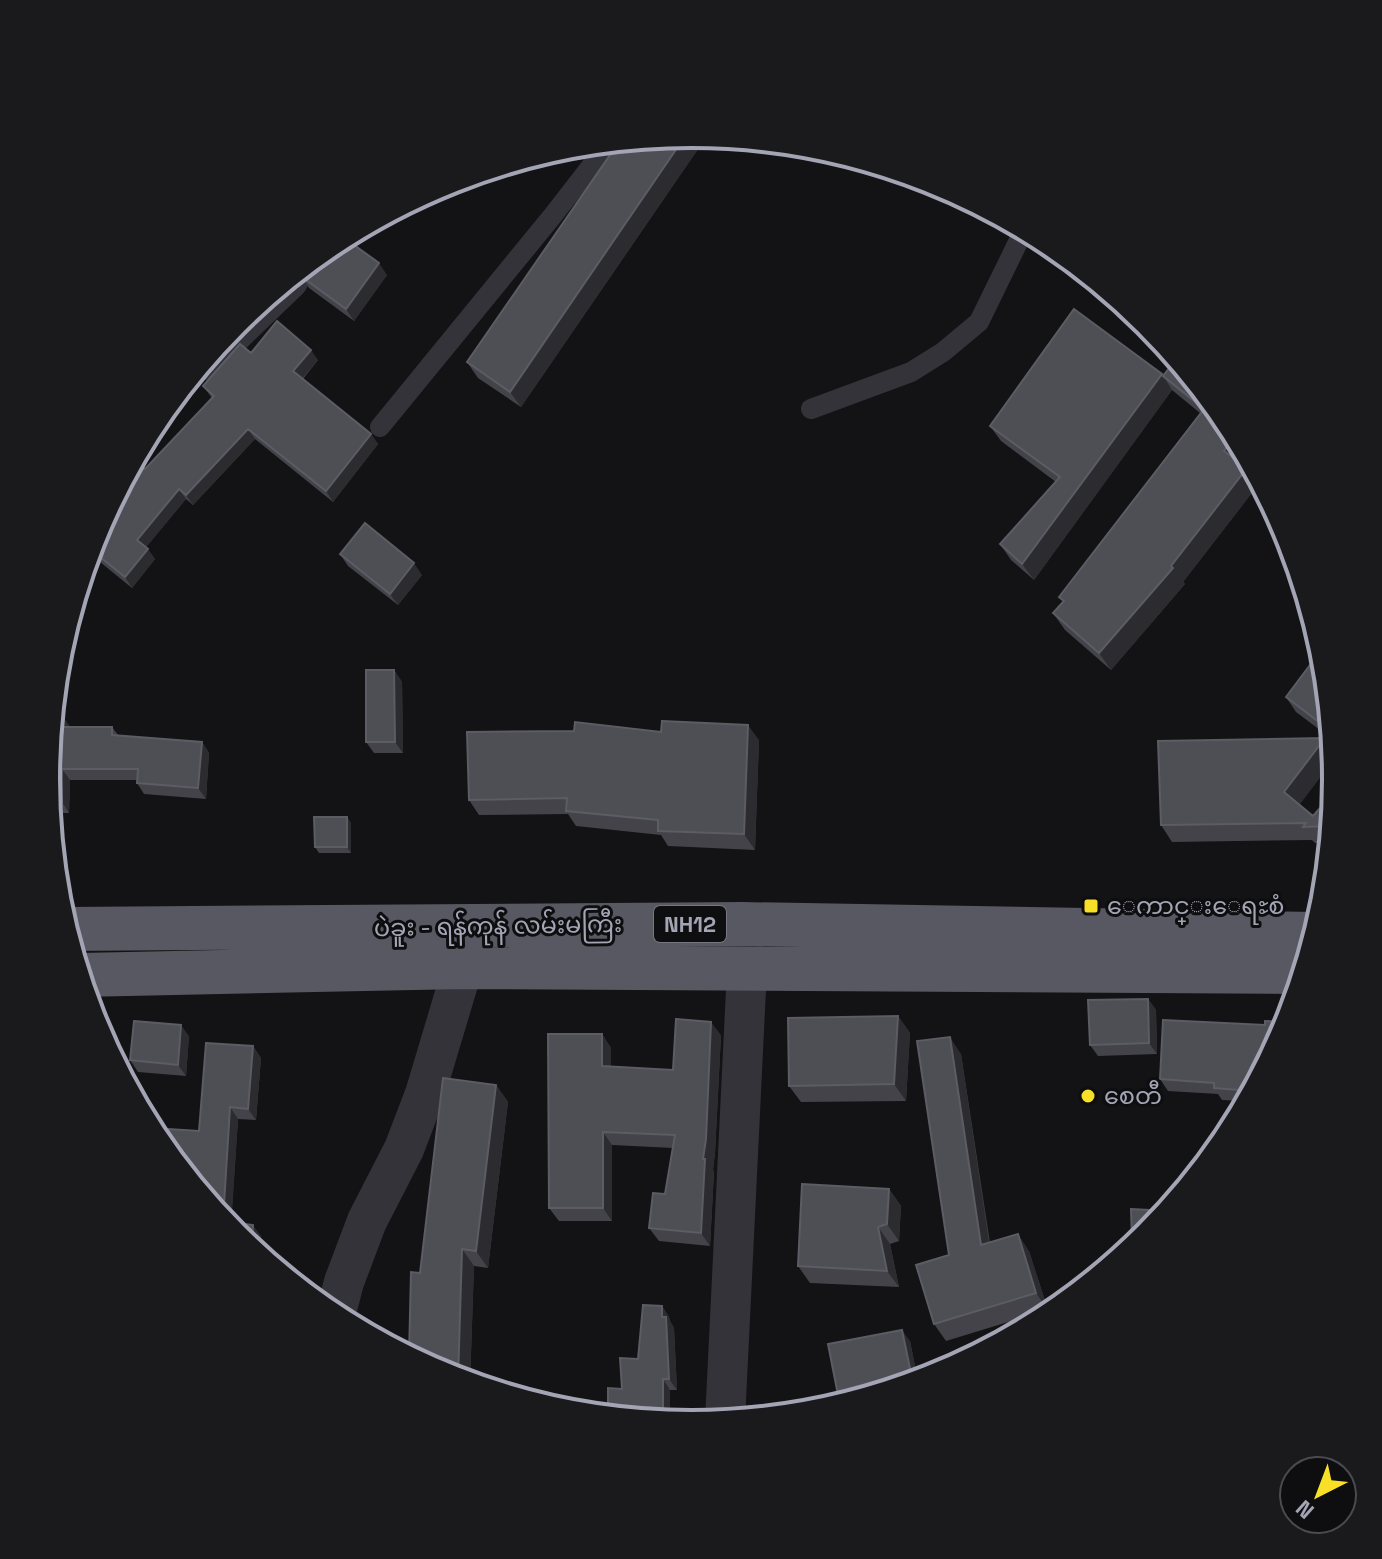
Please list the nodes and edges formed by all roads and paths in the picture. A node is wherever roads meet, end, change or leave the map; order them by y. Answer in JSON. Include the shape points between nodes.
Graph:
{"nodes":[{"id":1,"x":599,"y":156,"type":"edge"},
{"id":2,"x":1019,"y":241,"type":"edge"},
{"id":3,"x":811,"y":409,"type":"dead end"},
{"id":4,"x":380,"y":427,"type":"dead end"},
{"id":5,"x":78,"y":929,"type":"edge"},
{"id":6,"x":1302,"y":934,"type":"edge"},
{"id":7,"x":463,"y":967,"type":"junction"},
{"id":8,"x":747,"y":969,"type":"junction"},
{"id":9,"x":1292,"y":972,"type":"edge"},
{"id":10,"x":91,"y":975,"type":"edge"},
{"id":11,"x":339,"y":1303,"type":"edge"},
{"id":12,"x":726,"y":1409,"type":"edge"}],
"edges":[{"from":1,"to":4,"type":"lane"},
{"from":2,"to":3,"type":"lane","via":[[979,322],[943,352],[911,372]]},
{"from":5,"to":6,"type":"highway","name":"ပဲခူး - ရန်ကုန် လမ်းမကြီး","number":"NH12","via":[[742,924]]},
{"from":7,"to":8,"type":"highway","name":"ပဲခူး - ရန်ကုန် လမ်းမကြီး","number":"NH12"},
{"from":7,"to":10,"type":"highway","name":"ပဲခူး - ရန်ကုန် လမ်းမကြီး","number":"NH12"},
{"from":7,"to":11,"type":"street","via":[[425,1094],[367,1221]]},
{"from":8,"to":9,"type":"highway","name":"ပဲခူး - ရန်ကုန် လမ်းမကြီး","number":"NH12"},
{"from":8,"to":12,"type":"street"}]}
